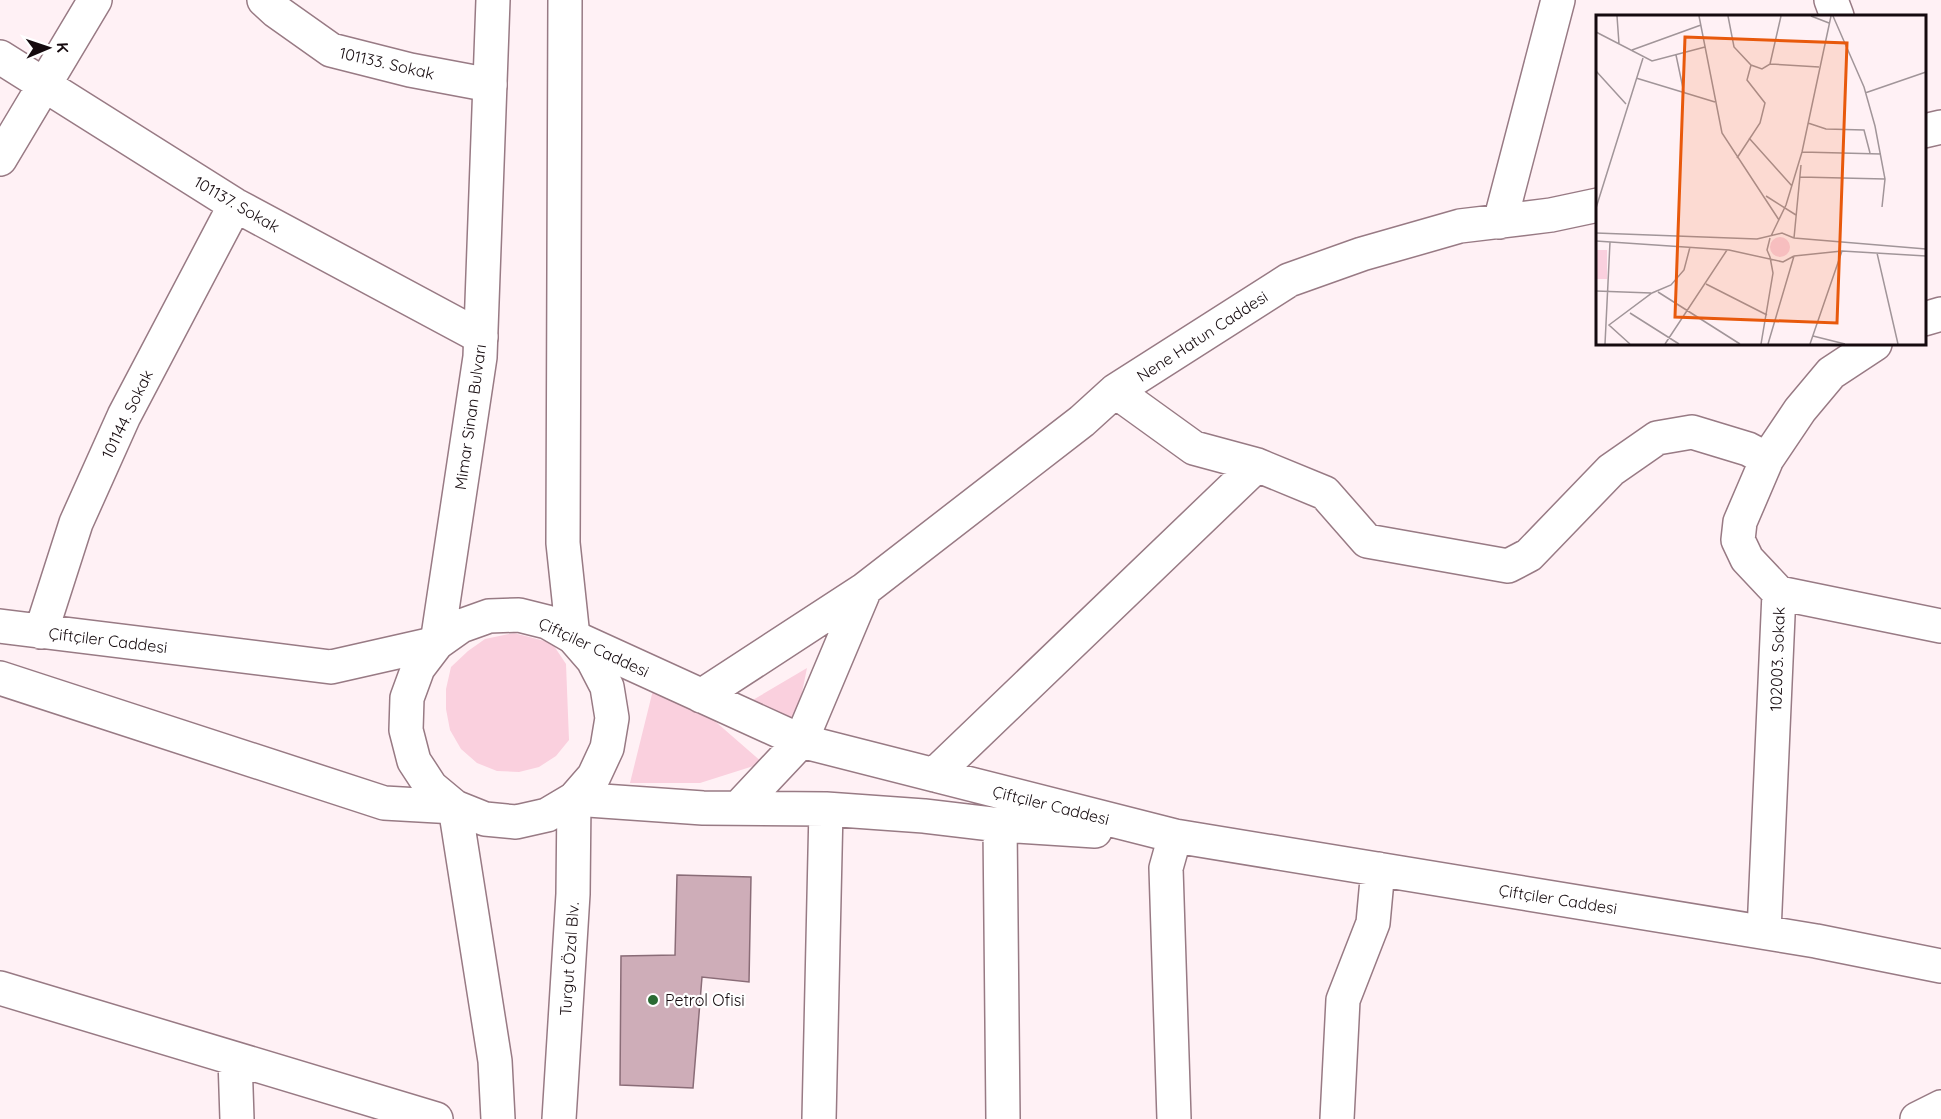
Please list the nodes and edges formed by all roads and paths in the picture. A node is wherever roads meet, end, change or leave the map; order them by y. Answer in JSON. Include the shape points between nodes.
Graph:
{"nodes":[{"id":1,"x":95,"y":0,"type":"edge"},
{"id":2,"x":264,"y":0,"type":"edge"},
{"id":3,"x":493,"y":0,"type":"edge"},
{"id":4,"x":565,"y":0,"type":"edge"},
{"id":5,"x":1831,"y":0,"type":"edge"},
{"id":6,"x":1565,"y":2,"type":"edge"},
{"id":7,"x":1836,"y":15,"type":"edge"},
{"id":8,"x":0,"y":57,"type":"edge"},
{"id":9,"x":44,"y":83,"type":"junction"},
{"id":10,"x":490,"y":85,"type":"junction"},
{"id":11,"x":1941,"y":127,"type":"edge"},
{"id":12,"x":1926,"y":130,"type":"edge"},
{"id":13,"x":0,"y":159,"type":"edge"},
{"id":14,"x":235,"y":205,"type":"junction"},
{"id":15,"x":1596,"y":205,"type":"edge"},
{"id":16,"x":1500,"y":222,"type":"junction"},
{"id":17,"x":1941,"y":314,"type":"edge"},
{"id":18,"x":1926,"y":318,"type":"edge"},
{"id":19,"x":481,"y":338,"type":"junction"},
{"id":20,"x":1873,"y":345,"type":"edge"},
{"id":21,"x":1115,"y":391,"type":"junction"},
{"id":22,"x":1767,"y":459,"type":"junction"},
{"id":23,"x":1257,"y":465,"type":"junction"},
{"id":24,"x":865,"y":589,"type":"junction"},
{"id":25,"x":1779,"y":593,"type":"junction"},
{"id":26,"x":0,"y":626,"type":"edge"},
{"id":27,"x":1941,"y":626,"type":"edge"},
{"id":28,"x":41,"y":632,"type":"junction"},
{"id":29,"x":573,"y":638,"type":"junction"},
{"id":30,"x":437,"y":643,"type":"junction"},
{"id":31,"x":0,"y":678,"type":"edge"},
{"id":32,"x":701,"y":696,"type":"junction"},
{"id":33,"x":801,"y":741,"type":"junction"},
{"id":34,"x":934,"y":776,"type":"junction"},
{"id":35,"x":574,"y":799,"type":"junction"},
{"id":36,"x":455,"y":807,"type":"junction"},
{"id":37,"x":739,"y":807,"type":"junction"},
{"id":38,"x":826,"y":809,"type":"junction"},
{"id":39,"x":1000,"y":825,"type":"junction"},
{"id":40,"x":1175,"y":836,"type":"junction"},
{"id":41,"x":1378,"y":869,"type":"junction"},
{"id":42,"x":1764,"y":932,"type":"junction"},
{"id":43,"x":1941,"y":966,"type":"edge"},
{"id":44,"x":0,"y":988,"type":"edge"},
{"id":45,"x":235,"y":1059,"type":"junction"},
{"id":46,"x":1941,"y":1107,"type":"edge"},
{"id":47,"x":237,"y":1119,"type":"edge"},
{"id":48,"x":436,"y":1119,"type":"edge"},
{"id":49,"x":498,"y":1119,"type":"edge"},
{"id":50,"x":559,"y":1119,"type":"edge"},
{"id":51,"x":819,"y":1119,"type":"edge"},
{"id":52,"x":1003,"y":1119,"type":"edge"},
{"id":53,"x":1174,"y":1119,"type":"edge"},
{"id":54,"x":1337,"y":1119,"type":"edge"},
{"id":55,"x":1917,"y":1119,"type":"edge"}],
"edges":[{"from":1,"to":9,"type":"street"},
{"from":2,"to":10,"type":"street","name":"101133. Sokak","via":[[331,50]]},
{"from":3,"to":10,"type":"street","name":"Mimar Sinan Bulvarı"},
{"from":4,"to":29,"type":"street","via":[[563,543]]},
{"from":5,"to":7,"type":"street"},
{"from":6,"to":16,"type":"street"},
{"from":8,"to":9,"type":"street","name":"101137. Sokak"},
{"from":9,"to":13,"type":"street"},
{"from":9,"to":14,"type":"street","name":"101137. Sokak"},
{"from":10,"to":19,"type":"street","name":"Mimar Sinan Bulvarı"},
{"from":11,"to":12,"type":"street"},
{"from":14,"to":19,"type":"street","name":"101137. Sokak"},
{"from":14,"to":28,"type":"street","name":"101144. Sokak","via":[[124,416],[81,512]]},
{"from":15,"to":16,"type":"street","name":"Nene Hatun Caddesi"},
{"from":16,"to":21,"type":"street","name":"Nene Hatun Caddesi","via":[[1449,229],[1289,280]]},
{"from":17,"to":18,"type":"street"},
{"from":19,"to":30,"type":"street","name":"Mimar Sinan Bulvarı"},
{"from":20,"to":22,"type":"street","name":"102003. Sokak","via":[[1831,373]]},
{"from":21,"to":23,"type":"street","via":[[1194,448]]},
{"from":21,"to":24,"type":"street","name":"Nene Hatun Caddesi","via":[[1082,421]]},
{"from":22,"to":23,"type":"street","via":[[1692,432],[1657,438],[1611,470],[1529,555],[1508,566],[1367,541],[1325,493]]},
{"from":22,"to":25,"type":"street","name":"102003. Sokak","via":[[1740,522],[1738,540],[1747,559]]},
{"from":23,"to":34,"type":"street"},
{"from":24,"to":32,"type":"street","name":"Nene Hatun Caddesi"},
{"from":24,"to":33,"type":"street"},
{"from":25,"to":27,"type":"street"},
{"from":25,"to":42,"type":"street","name":"102003. Sokak"},
{"from":26,"to":28,"type":"street","name":"Çiftçiler Caddesi"},
{"from":28,"to":30,"type":"street","name":"Çiftçiler Caddesi","via":[[331,667]]},
{"from":29,"to":30,"type":"street","name":"Çiftçiler Caddesi","via":[[548,622],[519,615],[489,616],[461,626]]},
{"from":29,"to":32,"type":"street","name":"Çiftçiler Caddesi"},
{"from":29,"to":35,"type":"street","via":[[593,660],[607,687],[612,718],[607,748],[594,776]]},
{"from":30,"to":36,"type":"street","name":"Mimar Sinan Bulvarı","via":[[418,668],[407,698],[405,730],[414,760],[431,787]]},
{"from":31,"to":36,"type":"street","via":[[384,803]]},
{"from":32,"to":33,"type":"street","name":"Çiftçiler Caddesi"},
{"from":33,"to":34,"type":"street","name":"Çiftçiler Caddesi"},
{"from":33,"to":37,"type":"street"},
{"from":34,"to":40,"type":"street","name":"Çiftçiler Caddesi"},
{"from":35,"to":36,"type":"street","via":[[547,815],[516,822],[485,819]]},
{"from":35,"to":37,"type":"street","name":"Çiftçiler Caddesi"},
{"from":35,"to":50,"type":"street","name":"Turgut Özal Blv.","via":[[573,894]]},
{"from":36,"to":49,"type":"street","via":[[495,1061]]},
{"from":37,"to":38,"type":"street","name":"Çiftçiler Caddesi"},
{"from":38,"to":39,"type":"street","name":"Çiftçiler Caddesi"},
{"from":38,"to":51,"type":"street"},
{"from":39,"to":40,"type":"street","name":"Çiftçiler Caddesi"},
{"from":39,"to":52,"type":"street"},
{"from":40,"to":41,"type":"street","name":"Çiftçiler Caddesi"},
{"from":40,"to":53,"type":"street","via":[[1166,868]]},
{"from":41,"to":42,"type":"street","name":"Çiftçiler Caddesi"},
{"from":41,"to":54,"type":"street","via":[[1373,923],[1342,1000]]},
{"from":42,"to":43,"type":"street","name":"Çiftçiler Caddesi"},
{"from":44,"to":45,"type":"street"},
{"from":45,"to":47,"type":"street"},
{"from":45,"to":48,"type":"street"},
{"from":46,"to":55,"type":"street"}]}
